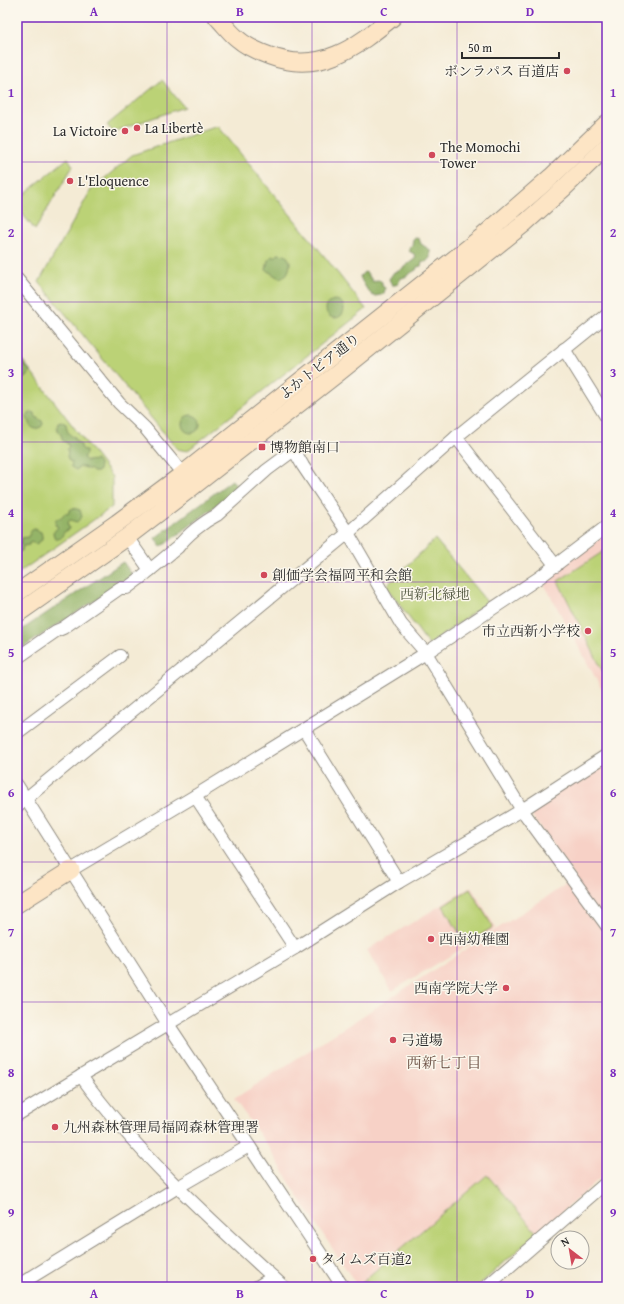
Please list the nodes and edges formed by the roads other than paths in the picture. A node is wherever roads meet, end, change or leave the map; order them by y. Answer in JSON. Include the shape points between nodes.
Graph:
{"nodes":[{"id":1,"x":217,"y":17,"type":"edge"},
{"id":2,"x":393,"y":17,"type":"edge"},
{"id":3,"x":607,"y":123,"type":"edge"},
{"id":4,"x":607,"y":146,"type":"edge"},
{"id":5,"x":17,"y":279,"type":"edge"},
{"id":6,"x":607,"y":315,"type":"edge"},
{"id":7,"x":564,"y":349,"type":"junction"},
{"id":8,"x":607,"y":418,"type":"edge"},
{"id":9,"x":456,"y":438,"type":"junction"},
{"id":10,"x":183,"y":474,"type":"junction"},
{"id":11,"x":607,"y":526,"type":"edge"},
{"id":12,"x":348,"y":533,"type":"junction"},
{"id":13,"x":127,"y":538,"type":"junction"},
{"id":14,"x":556,"y":566,"type":"junction"},
{"id":15,"x":150,"y":570,"type":"junction"},
{"id":16,"x":17,"y":593,"type":"edge"},
{"id":17,"x":17,"y":614,"type":"edge"},
{"id":18,"x":426,"y":653,"type":"junction"},
{"id":19,"x":120,"y":656,"type":"dead end"},
{"id":20,"x":17,"y":658,"type":"edge"},
{"id":21,"x":304,"y":729,"type":"junction"},
{"id":22,"x":17,"y":733,"type":"edge"},
{"id":23,"x":607,"y":755,"type":"edge"},
{"id":24,"x":17,"y":785,"type":"edge"},
{"id":25,"x":195,"y":796,"type":"junction"},
{"id":26,"x":22,"y":802,"type":"edge"},
{"id":27,"x":522,"y":810,"type":"junction"},
{"id":28,"x":71,"y":870,"type":"junction"},
{"id":29,"x":399,"y":882,"type":"junction"},
{"id":30,"x":17,"y":904,"type":"edge"},
{"id":31,"x":607,"y":926,"type":"edge"},
{"id":32,"x":295,"y":948,"type":"junction"},
{"id":33,"x":168,"y":1024,"type":"junction"},
{"id":34,"x":81,"y":1076,"type":"junction"},
{"id":35,"x":17,"y":1115,"type":"edge"},
{"id":36,"x":249,"y":1146,"type":"junction"},
{"id":37,"x":607,"y":1182,"type":"edge"},
{"id":38,"x":178,"y":1187,"type":"junction"},
{"id":39,"x":273,"y":1277,"type":"junction"},
{"id":40,"x":17,"y":1286,"type":"edge"},
{"id":41,"x":257,"y":1287,"type":"edge"},
{"id":42,"x":284,"y":1287,"type":"edge"},
{"id":43,"x":343,"y":1287,"type":"edge"},
{"id":44,"x":486,"y":1287,"type":"edge"}],
"edges":[{"from":1,"to":2,"type":"street","via":[[247,45],[280,60],[292,62],[326,60],[339,55]]},
{"from":3,"to":10,"type":"street","name":"よかトピア通り","via":[[551,177],[482,237]]},
{"from":4,"to":13,"type":"street","name":"よかトピア通り","via":[[564,188],[492,250]]},
{"from":5,"to":10,"type":"street","via":[[119,403],[145,428]]},
{"from":6,"to":7,"type":"street"},
{"from":7,"to":8,"type":"street"},
{"from":7,"to":9,"type":"street"},
{"from":9,"to":12,"type":"street"},
{"from":9,"to":14,"type":"street"},
{"from":10,"to":16,"type":"street","name":"よかトピア通り"},
{"from":11,"to":14,"type":"street"},
{"from":12,"to":15,"type":"street","via":[[294,450]]},
{"from":12,"to":18,"type":"street","via":[[402,624]]},
{"from":12,"to":26,"type":"street"},
{"from":13,"to":15,"type":"street"},
{"from":13,"to":17,"type":"street","name":"よかトピア通り"},
{"from":14,"to":18,"type":"street"},
{"from":15,"to":20,"type":"street"},
{"from":18,"to":21,"type":"street"},
{"from":18,"to":27,"type":"street"},
{"from":19,"to":22,"type":"street"},
{"from":21,"to":25,"type":"street"},
{"from":21,"to":29,"type":"street"},
{"from":23,"to":27,"type":"street"},
{"from":24,"to":26,"type":"street"},
{"from":25,"to":28,"type":"street"},
{"from":25,"to":32,"type":"street"},
{"from":26,"to":28,"type":"street"},
{"from":27,"to":29,"type":"street"},
{"from":27,"to":31,"type":"street"},
{"from":28,"to":30,"type":"street"},
{"from":28,"to":33,"type":"street"},
{"from":29,"to":32,"type":"street"},
{"from":32,"to":33,"type":"street"},
{"from":33,"to":34,"type":"street"},
{"from":33,"to":36,"type":"street"},
{"from":34,"to":35,"type":"street"},
{"from":34,"to":38,"type":"street","via":[[101,1104]]},
{"from":36,"to":38,"type":"street"},
{"from":36,"to":43,"type":"street"},
{"from":37,"to":44,"type":"street"},
{"from":38,"to":39,"type":"street"},
{"from":38,"to":40,"type":"street"},
{"from":39,"to":41,"type":"street"},
{"from":39,"to":42,"type":"street"}]}
